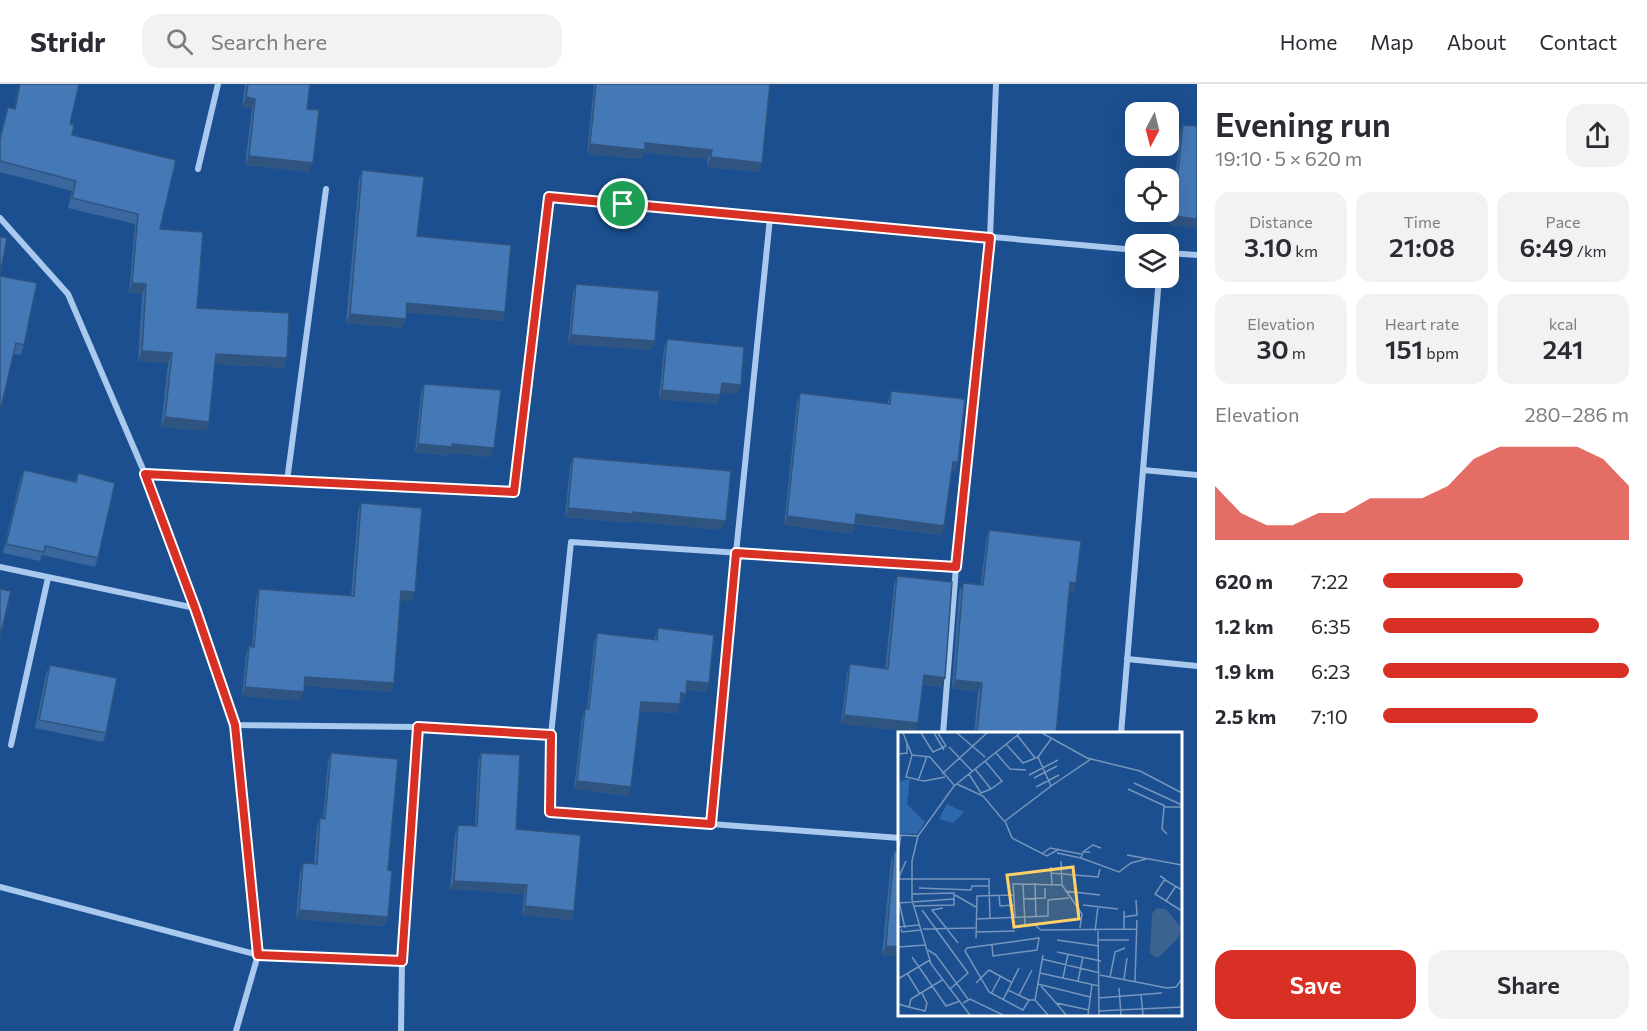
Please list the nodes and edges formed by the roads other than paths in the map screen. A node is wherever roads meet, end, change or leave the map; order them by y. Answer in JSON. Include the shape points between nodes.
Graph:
{"nodes":[{"id":1,"x":218,"y":84,"type":"edge"},
{"id":2,"x":996,"y":84,"type":"edge"},
{"id":3,"x":198,"y":169,"type":"dead end"},
{"id":4,"x":326,"y":189,"type":"dead end"},
{"id":5,"x":0,"y":218,"type":"edge"},
{"id":6,"x":771,"y":218,"type":"junction"},
{"id":7,"x":990,"y":238,"type":"junction"},
{"id":8,"x":1125,"y":249,"type":"edge"},
{"id":9,"x":1179,"y":254,"type":"edge"},
{"id":10,"x":1197,"y":255,"type":"edge"},
{"id":11,"x":1158,"y":288,"type":"edge"},
{"id":12,"x":1143,"y":470,"type":"junction"},
{"id":13,"x":145,"y":474,"type":"junction"},
{"id":14,"x":1197,"y":475,"type":"edge"},
{"id":15,"x":287,"y":481,"type":"junction"},
{"id":16,"x":736,"y":553,"type":"junction"},
{"id":17,"x":0,"y":567,"type":"edge"},
{"id":18,"x":956,"y":567,"type":"junction"},
{"id":19,"x":48,"y":578,"type":"junction"},
{"id":20,"x":195,"y":608,"type":"junction"},
{"id":21,"x":1127,"y":659,"type":"junction"},
{"id":22,"x":1197,"y":666,"type":"edge"},
{"id":23,"x":235,"y":725,"type":"junction"},
{"id":24,"x":418,"y":727,"type":"junction"},
{"id":25,"x":943,"y":732,"type":"edge"},
{"id":26,"x":1121,"y":732,"type":"edge"},
{"id":27,"x":551,"y":735,"type":"junction"},
{"id":28,"x":11,"y":745,"type":"dead end"},
{"id":29,"x":711,"y":824,"type":"junction"},
{"id":30,"x":898,"y":838,"type":"edge"},
{"id":31,"x":0,"y":887,"type":"edge"},
{"id":32,"x":258,"y":955,"type":"junction"},
{"id":33,"x":402,"y":961,"type":"junction"},
{"id":34,"x":236,"y":1031,"type":"edge"},
{"id":35,"x":401,"y":1031,"type":"edge"}],
"edges":[{"from":1,"to":3,"type":"street"},
{"from":2,"to":7,"type":"street"},
{"from":4,"to":15,"type":"street"},
{"from":5,"to":13,"type":"street","via":[[68,294]]},
{"from":6,"to":7,"type":"street"},
{"from":6,"to":15,"type":"street","via":[[549,197],[514,492]]},
{"from":6,"to":16,"type":"street"},
{"from":7,"to":8,"type":"street"},
{"from":7,"to":18,"type":"street"},
{"from":9,"to":10,"type":"street"},
{"from":11,"to":12,"type":"street"},
{"from":12,"to":14,"type":"street"},
{"from":12,"to":21,"type":"street"},
{"from":13,"to":15,"type":"street"},
{"from":13,"to":20,"type":"street"},
{"from":16,"to":18,"type":"street"},
{"from":16,"to":27,"type":"street","via":[[571,542]]},
{"from":16,"to":29,"type":"street"},
{"from":17,"to":19,"type":"street"},
{"from":18,"to":25,"type":"street"},
{"from":19,"to":20,"type":"street"},
{"from":19,"to":28,"type":"street"},
{"from":20,"to":23,"type":"street"},
{"from":21,"to":22,"type":"street"},
{"from":21,"to":26,"type":"street"},
{"from":23,"to":24,"type":"street"},
{"from":23,"to":32,"type":"street"},
{"from":24,"to":27,"type":"street"},
{"from":24,"to":33,"type":"street"},
{"from":27,"to":29,"type":"street","via":[[550,812]]},
{"from":29,"to":30,"type":"street"},
{"from":31,"to":32,"type":"street"},
{"from":32,"to":33,"type":"street"},
{"from":32,"to":34,"type":"street"},
{"from":33,"to":35,"type":"street"}]}
